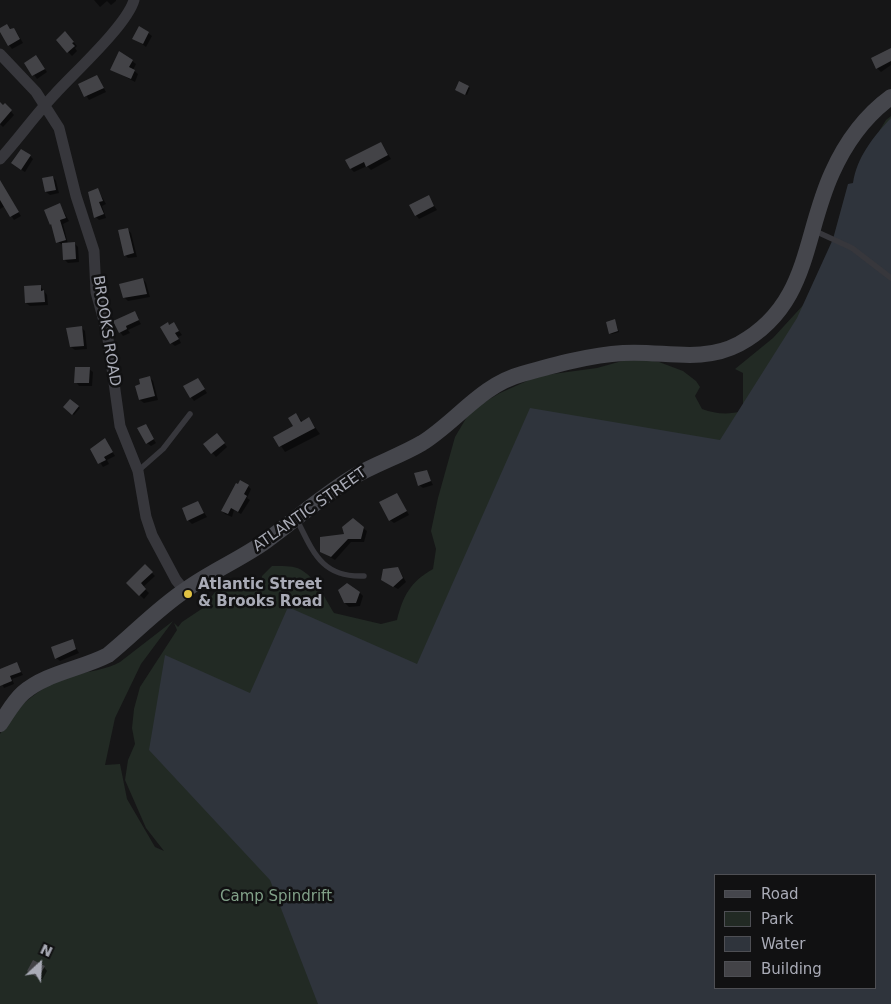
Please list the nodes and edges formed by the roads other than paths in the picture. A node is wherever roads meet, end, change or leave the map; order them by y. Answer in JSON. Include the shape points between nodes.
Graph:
{"nodes":[{"id":1,"x":134,"y":0,"type":"edge"},
{"id":2,"x":0,"y":54,"type":"edge"},
{"id":3,"x":891,"y":97,"type":"edge"},
{"id":4,"x":47,"y":105,"type":"junction"},
{"id":5,"x":0,"y":159,"type":"edge"},
{"id":6,"x":814,"y":230,"type":"junction"},
{"id":7,"x":891,"y":278,"type":"edge"},
{"id":8,"x":190,"y":414,"type":"dead end"},
{"id":9,"x":138,"y":471,"type":"junction"},
{"id":10,"x":296,"y":518,"type":"junction"},
{"id":11,"x":364,"y":576,"type":"dead end"},
{"id":12,"x":184,"y":590,"type":"junction"},
{"id":13,"x":0,"y":724,"type":"edge"}],
"edges":[{"from":1,"to":4,"type":"street","via":[[98,49]]},
{"from":2,"to":4,"type":"street","name":"BROOKS ROAD"},
{"from":3,"to":6,"type":"street","name":"ATLANTIC STREET","via":[[869,115],[843,154],[832,173]]},
{"from":4,"to":5,"type":"street"},
{"from":4,"to":9,"type":"street","name":"BROOKS ROAD","via":[[59,128],[94,251],[96,292],[106,332],[120,426]]},
{"from":6,"to":7,"type":"lane","via":[[852,248]]},
{"from":6,"to":10,"type":"street","name":"ATLANTIC STREET","via":[[798,278],[786,300],[771,319],[739,344],[691,356],[624,353],[521,374],[496,384],[421,444],[351,478]]},
{"from":8,"to":9,"type":"lane","via":[[162,449]]},
{"from":9,"to":12,"type":"street","name":"BROOKS ROAD","via":[[152,535]]},
{"from":10,"to":11,"type":"lane","via":[[313,550],[326,566],[336,573]]},
{"from":10,"to":12,"type":"street","name":"ATLANTIC STREET","via":[[265,541]]},
{"from":12,"to":13,"type":"street","name":"ATLANTIC STREET","via":[[108,655],[53,676],[24,692]]}]}
